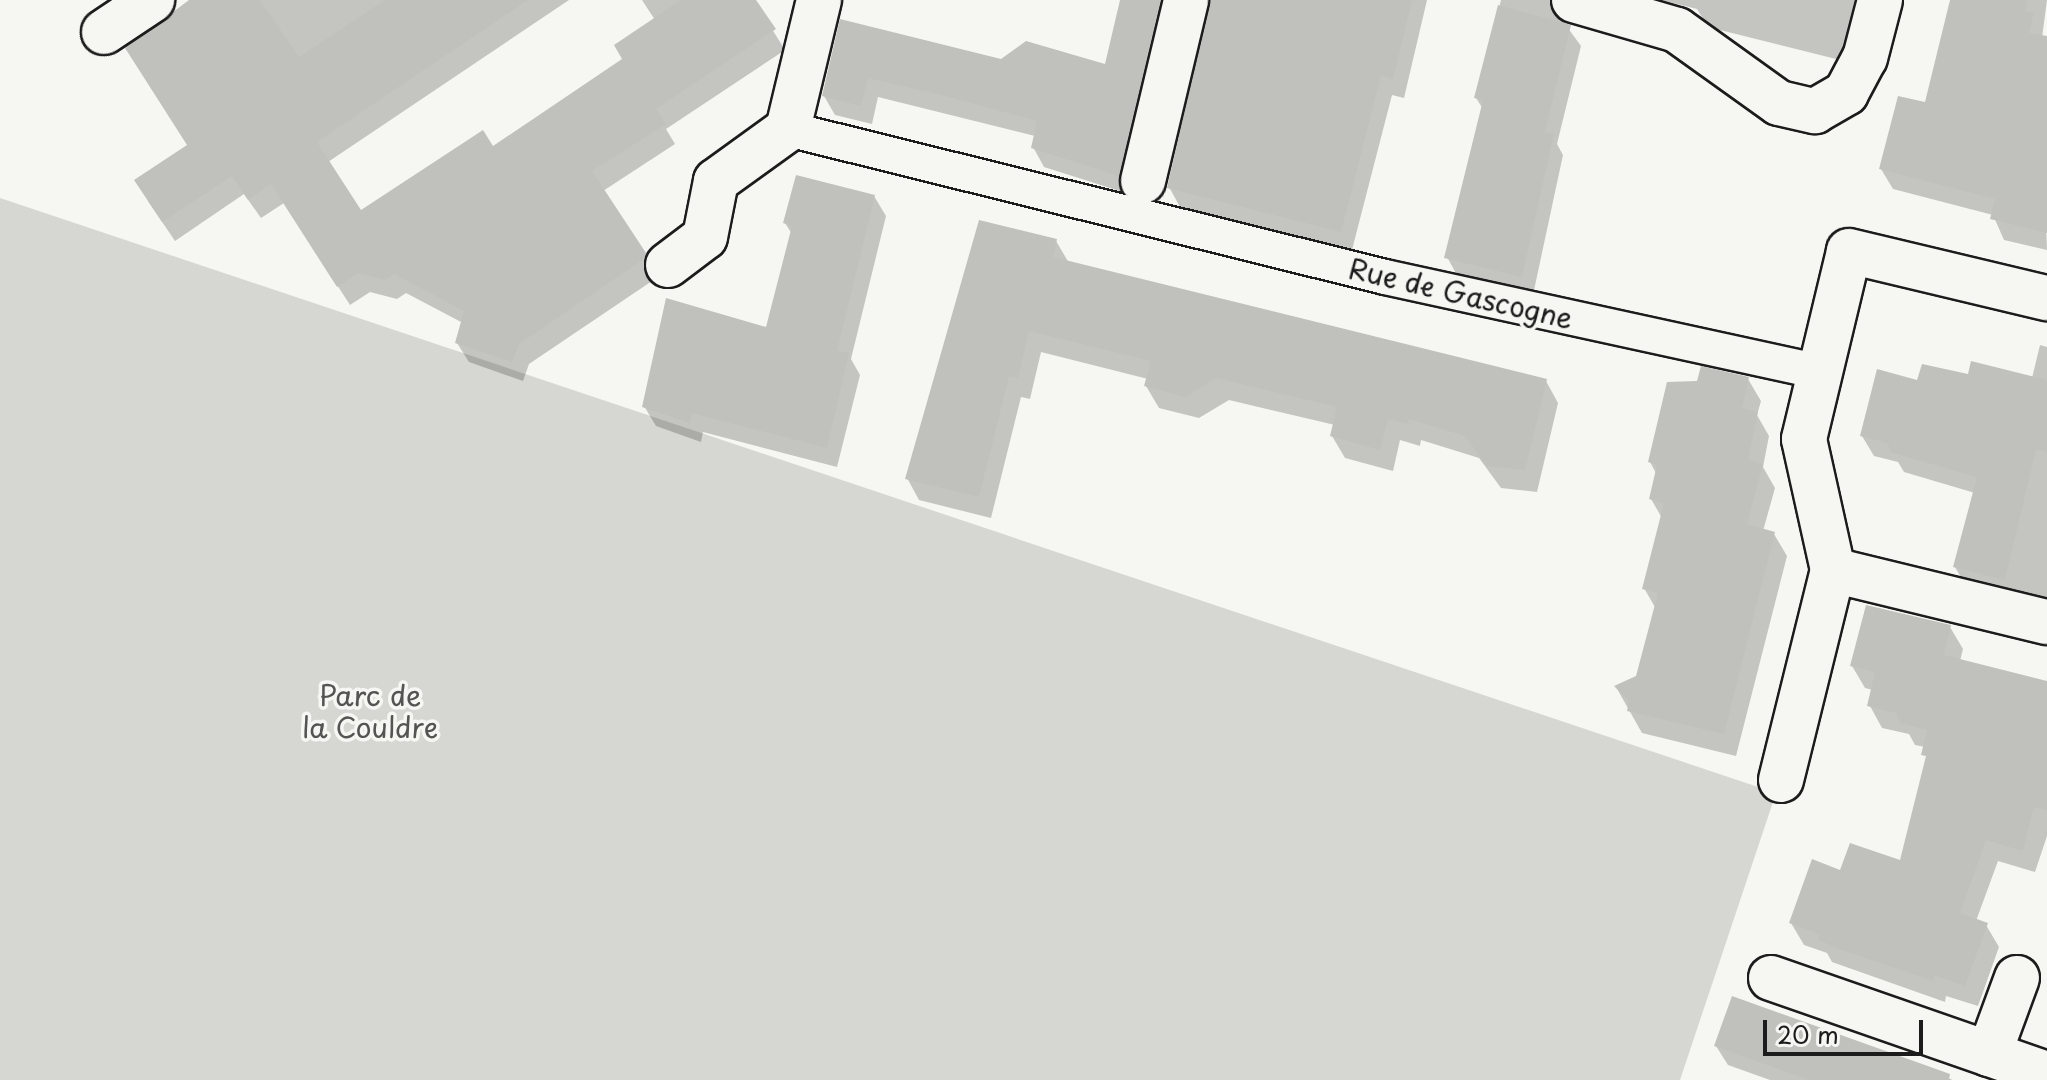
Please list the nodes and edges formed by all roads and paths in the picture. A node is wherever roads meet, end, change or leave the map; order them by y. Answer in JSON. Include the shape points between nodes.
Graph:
{"nodes":[{"id":1,"x":152,"y":0,"type":"edge"},
{"id":2,"x":819,"y":0,"type":"edge"},
{"id":3,"x":1186,"y":0,"type":"edge"},
{"id":4,"x":1574,"y":0,"type":"edge"},
{"id":5,"x":1880,"y":0,"type":"edge"},
{"id":6,"x":104,"y":32,"type":"dead end"},
{"id":7,"x":788,"y":129,"type":"junction"},
{"id":8,"x":1143,"y":181,"type":"dead end"},
{"id":9,"x":668,"y":265,"type":"dead end"},
{"id":10,"x":2047,"y":298,"type":"edge"},
{"id":11,"x":1816,"y":371,"type":"junction"},
{"id":12,"x":1833,"y":570,"type":"junction"},
{"id":13,"x":2047,"y":622,"type":"edge"},
{"id":14,"x":1781,"y":780,"type":"dead end"},
{"id":15,"x":1771,"y":978,"type":"dead end"},
{"id":16,"x":2017,"y":978,"type":"dead end"},
{"id":17,"x":1989,"y":1054,"type":"junction"},
{"id":18,"x":2047,"y":1074,"type":"edge"}],
"edges":[{"from":1,"to":6,"type":"street"},
{"from":2,"to":7,"type":"street"},
{"from":3,"to":8,"type":"street"},
{"from":4,"to":5,"type":"street","via":[[1677,30],[1779,103],[1815,111],[1846,93],[1865,58]]},
{"from":7,"to":9,"type":"street","via":[[716,181],[705,237]]},
{"from":7,"to":11,"type":"street","name":"Rue de Gascogne","via":[[1385,277]]},
{"from":10,"to":11,"type":"street","via":[[1849,251]]},
{"from":11,"to":12,"type":"street","via":[[1804,439]]},
{"from":12,"to":13,"type":"street"},
{"from":12,"to":14,"type":"street"},
{"from":15,"to":17,"type":"street"},
{"from":16,"to":17,"type":"street"},
{"from":17,"to":18,"type":"street"}]}
